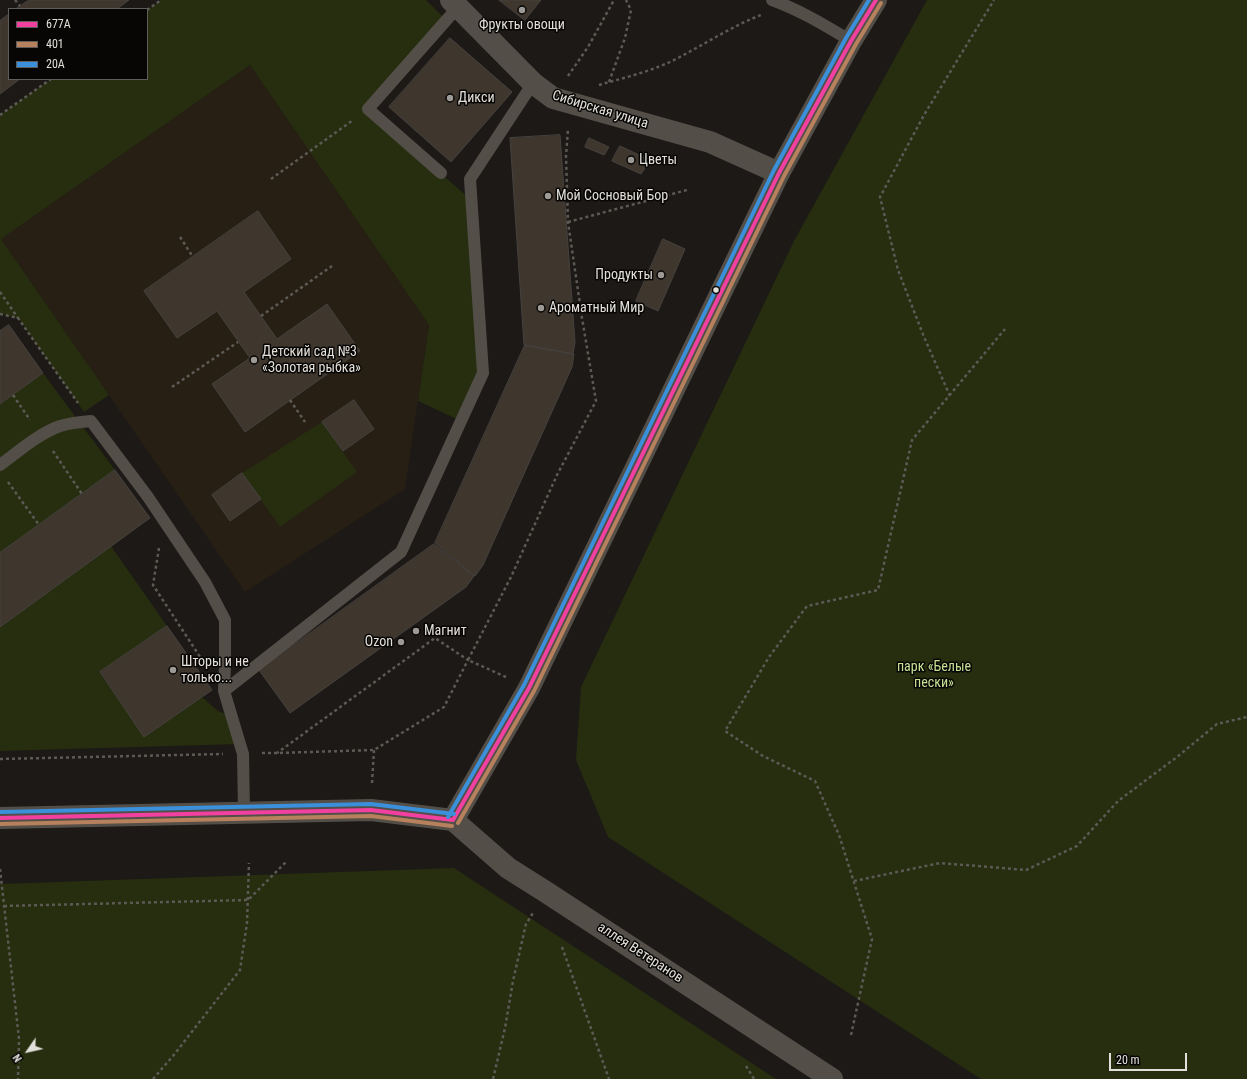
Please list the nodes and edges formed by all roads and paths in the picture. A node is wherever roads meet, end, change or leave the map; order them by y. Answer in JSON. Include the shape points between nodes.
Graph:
{"nodes":[{"id":1,"x":15,"y":0,"type":"edge"},
{"id":2,"x":161,"y":0,"type":"edge"},
{"id":3,"x":614,"y":0,"type":"edge"},
{"id":4,"x":626,"y":0,"type":"edge"},
{"id":5,"x":772,"y":0,"type":"edge"},
{"id":6,"x":876,"y":0,"type":"edge"},
{"id":7,"x":994,"y":0,"type":"edge"},
{"id":8,"x":455,"y":4,"type":"edge"},
{"id":9,"x":787,"y":5,"type":"junction"},
{"id":10,"x":20,"y":6,"type":"dead end"},
{"id":11,"x":148,"y":9,"type":"edge"},
{"id":12,"x":851,"y":41,"type":"junction"},
{"id":13,"x":50,"y":80,"type":"edge"},
{"id":14,"x":533,"y":83,"type":"junction"},
{"id":15,"x":608,"y":83,"type":"junction"},
{"id":16,"x":595,"y":86,"type":"dead end"},
{"id":17,"x":553,"y":98,"type":"junction"},
{"id":18,"x":368,"y":109,"type":"junction"},
{"id":19,"x":0,"y":115,"type":"edge"},
{"id":20,"x":562,"y":125,"type":"dead end"},
{"id":21,"x":441,"y":173,"type":"dead end"},
{"id":22,"x":779,"y":173,"type":"junction"},
{"id":23,"x":271,"y":179,"type":"dead end"},
{"id":24,"x":687,"y":190,"type":"dead end"},
{"id":25,"x":568,"y":222,"type":"junction"},
{"id":26,"x":180,"y":237,"type":"dead end"},
{"id":27,"x":193,"y":257,"type":"dead end"},
{"id":28,"x":332,"y":266,"type":"dead end"},
{"id":29,"x":0,"y":292,"type":"edge"},
{"id":30,"x":1,"y":314,"type":"edge"},
{"id":31,"x":261,"y":316,"type":"dead end"},
{"id":32,"x":18,"y":318,"type":"junction"},
{"id":33,"x":1005,"y":329,"type":"dead end"},
{"id":34,"x":238,"y":342,"type":"dead end"},
{"id":35,"x":172,"y":387,"type":"dead end"},
{"id":36,"x":950,"y":396,"type":"junction"},
{"id":37,"x":290,"y":400,"type":"dead end"},
{"id":38,"x":91,"y":421,"type":"junction"},
{"id":39,"x":305,"y":422,"type":"dead end"},
{"id":40,"x":2,"y":470,"type":"edge"},
{"id":41,"x":163,"y":519,"type":"junction"},
{"id":42,"x":39,"y":525,"type":"dead end"},
{"id":43,"x":468,"y":660,"type":"junction"},
{"id":44,"x":506,"y":677,"type":"dead end"},
{"id":45,"x":224,"y":691,"type":"junction"},
{"id":46,"x":1247,"y":717,"type":"edge"},
{"id":47,"x":374,"y":750,"type":"junction"},
{"id":48,"x":277,"y":753,"type":"junction"},
{"id":49,"x":243,"y":754,"type":"junction"},
{"id":50,"x":0,"y":759,"type":"edge"},
{"id":51,"x":372,"y":782,"type":"dead end"},
{"id":52,"x":244,"y":813,"type":"junction"},
{"id":53,"x":0,"y":818,"type":"edge"},
{"id":54,"x":454,"y":820,"type":"junction"},
{"id":55,"x":286,"y":862,"type":"dead end"},
{"id":56,"x":248,"y":863,"type":"dead end"},
{"id":57,"x":0,"y":869,"type":"edge"},
{"id":58,"x":854,"y":881,"type":"junction"},
{"id":59,"x":248,"y":900,"type":"junction"},
{"id":60,"x":4,"y":906,"type":"junction"},
{"id":61,"x":534,"y":910,"type":"dead end"},
{"id":62,"x":562,"y":947,"type":"dead end"},
{"id":63,"x":851,"y":1035,"type":"dead end"},
{"id":64,"x":746,"y":1066,"type":"dead end"},
{"id":65,"x":18,"y":1079,"type":"edge"},
{"id":66,"x":153,"y":1079,"type":"edge"},
{"id":67,"x":493,"y":1079,"type":"edge"},
{"id":68,"x":609,"y":1079,"type":"edge"},
{"id":69,"x":754,"y":1079,"type":"edge"},
{"id":70,"x":832,"y":1079,"type":"edge"}],
"edges":[{"from":1,"to":10,"type":"path"},
{"from":2,"to":11,"type":"path"},
{"from":3,"to":17,"type":"path","via":[[588,47]]},
{"from":4,"to":15,"type":"path","via":[[632,10],[625,38]]},
{"from":5,"to":9,"type":"lane"},
{"from":6,"to":12,"type":"street"},
{"from":7,"to":36,"type":"path","via":[[924,115],[880,197],[898,270]]},
{"from":8,"to":14,"type":"street","name":"Сибирская улица"},
{"from":8,"to":18,"type":"lane"},
{"from":9,"to":12,"type":"lane"},
{"from":9,"to":15,"type":"path","via":[[743,22],[670,62]]},
{"from":12,"to":22,"type":"street"},
{"from":13,"to":19,"type":"path"},
{"from":14,"to":17,"type":"street","name":"Сибирская улица"},
{"from":14,"to":45,"type":"lane","via":[[470,179],[483,373],[401,552]]},
{"from":15,"to":16,"type":"path"},
{"from":17,"to":22,"type":"street","name":"Сибирская улица","via":[[710,142]]},
{"from":18,"to":21,"type":"lane"},
{"from":18,"to":23,"type":"path"},
{"from":20,"to":25,"type":"path","via":[[568,129]]},
{"from":22,"to":54,"type":"street","via":[[529,688]]},
{"from":24,"to":25,"type":"path"},
{"from":25,"to":43,"type":"path","via":[[596,401],[556,475],[511,577]]},
{"from":26,"to":27,"type":"path"},
{"from":28,"to":31,"type":"path"},
{"from":29,"to":32,"type":"path"},
{"from":30,"to":32,"type":"path"},
{"from":32,"to":38,"type":"path"},
{"from":33,"to":36,"type":"path"},
{"from":34,"to":35,"type":"path"},
{"from":36,"to":58,"type":"path","via":[[912,440],[878,590],[807,606],[769,657],[725,731],[763,756],[814,781],[839,835]]},
{"from":37,"to":39,"type":"path"},
{"from":38,"to":40,"type":"lane","via":[[60,426],[42,435]]},
{"from":38,"to":41,"type":"lane"},
{"from":40,"to":42,"type":"path"},
{"from":41,"to":45,"type":"lane","via":[[205,582],[225,620]]},
{"from":41,"to":45,"type":"path","via":[[153,585]]},
{"from":43,"to":44,"type":"path"},
{"from":43,"to":47,"type":"path","via":[[444,707]]},
{"from":43,"to":48,"type":"path","via":[[435,638]]},
{"from":45,"to":49,"type":"lane"},
{"from":46,"to":58,"type":"path","via":[[1217,724],[1118,801],[1077,846],[1026,870],[940,864]]},
{"from":47,"to":48,"type":"path"},
{"from":47,"to":51,"type":"path"},
{"from":48,"to":49,"type":"path"},
{"from":49,"to":50,"type":"path"},
{"from":49,"to":52,"type":"lane"},
{"from":52,"to":53,"type":"street"},
{"from":52,"to":54,"type":"street","via":[[371,810]]},
{"from":54,"to":70,"type":"street","name":"аллея Ветеранов","via":[[508,868]]},
{"from":55,"to":59,"type":"path"},
{"from":56,"to":59,"type":"path"},
{"from":57,"to":60,"type":"path"},
{"from":58,"to":63,"type":"path","via":[[872,939]]},
{"from":59,"to":60,"type":"path"},
{"from":59,"to":66,"type":"path","via":[[240,970]]},
{"from":60,"to":65,"type":"path","via":[[19,1039]]},
{"from":61,"to":67,"type":"path","via":[[526,924]]},
{"from":62,"to":68,"type":"path"},
{"from":64,"to":69,"type":"path"}]}
